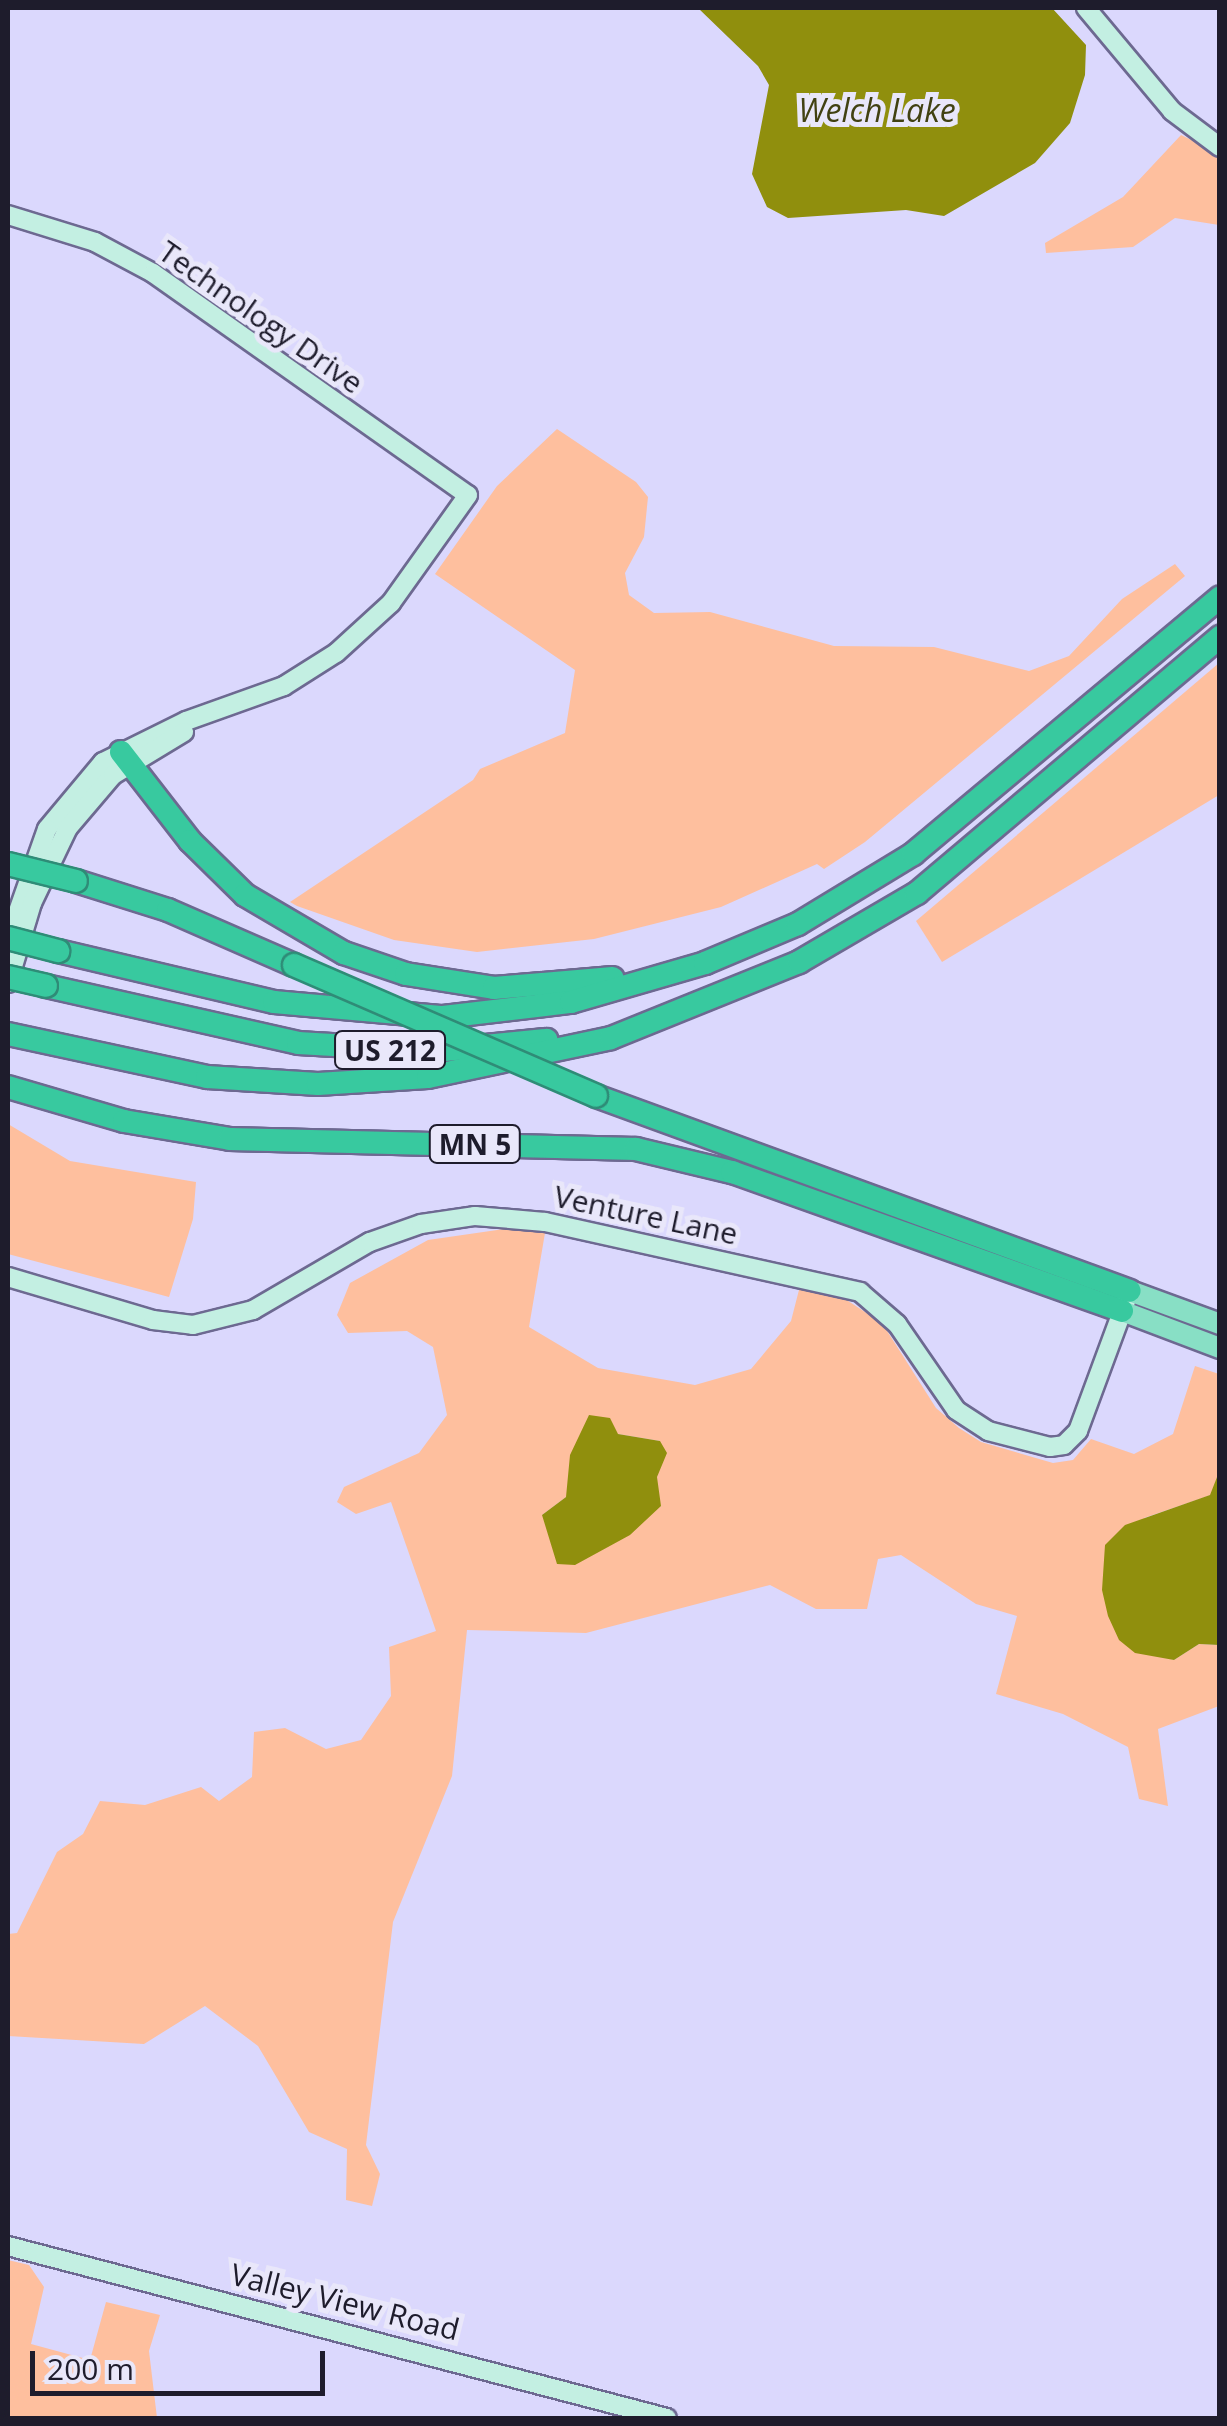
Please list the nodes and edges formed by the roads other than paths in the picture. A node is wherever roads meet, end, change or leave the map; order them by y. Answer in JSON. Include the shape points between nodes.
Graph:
{"nodes":[{"id":1,"x":1086,"y":8,"type":"edge"},
{"id":2,"x":1220,"y":147,"type":"edge"},
{"id":3,"x":8,"y":216,"type":"edge"},
{"id":4,"x":1220,"y":598,"type":"edge"},
{"id":5,"x":1220,"y":638,"type":"edge"},
{"id":6,"x":126,"y":759,"type":"junction"},
{"id":7,"x":8,"y":864,"type":"edge"},
{"id":8,"x":8,"y":939,"type":"edge"},
{"id":9,"x":706,"y":962,"type":"junction"},
{"id":10,"x":8,"y":980,"type":"edge"},
{"id":11,"x":733,"y":991,"type":"junction"},
{"id":12,"x":8,"y":1034,"type":"edge"},
{"id":13,"x":12,"y":1089,"type":"edge"},
{"id":14,"x":8,"y":1277,"type":"edge"},
{"id":15,"x":1126,"y":1301,"type":"junction"},
{"id":16,"x":1220,"y":1324,"type":"edge"},
{"id":17,"x":1220,"y":1348,"type":"edge"},
{"id":18,"x":8,"y":2246,"type":"edge"},
{"id":19,"x":667,"y":2418,"type":"edge"}],
"edges":[{"from":1,"to":2,"type":"street","via":[[1172,111]]},
{"from":3,"to":6,"type":"street","name":"Technology Drive","via":[[95,242],[153,273],[468,495],[392,602],[336,654],[284,686],[195,721]]},
{"from":4,"to":9,"type":"highway","number":"US 212","via":[[914,854],[798,924]]},
{"from":5,"to":11,"type":"highway","number":"US 212","via":[[917,893],[799,962]]},
{"from":6,"to":8,"type":"street","via":[[86,779],[48,829]]},
{"from":6,"to":9,"type":"highway","via":[[190,841],[245,896],[310,938],[379,966],[494,988]]},
{"from":6,"to":10,"type":"street","via":[[68,828],[32,903]]},
{"from":7,"to":15,"type":"highway","number":"MN 5","bridge":true,"via":[[168,910],[596,1096]]},
{"from":8,"to":9,"type":"highway","number":"US 212","bridge":true,"via":[[274,1002],[443,1017],[571,1002]]},
{"from":10,"to":11,"type":"highway","number":"US 212","bridge":true,"via":[[263,1038],[435,1051],[594,1031]]},
{"from":11,"to":12,"type":"highway","via":[[610,1038],[378,1081],[206,1077]]},
{"from":13,"to":15,"type":"highway","number":"MN 5","via":[[124,1121],[230,1139],[636,1149],[732,1172]]},
{"from":14,"to":15,"type":"street","name":"Venture Lane","via":[[153,1320],[193,1325],[253,1310],[370,1242],[421,1224],[475,1216],[545,1222],[860,1292],[897,1324],[956,1410],[988,1430],[1050,1447],[1064,1446],[1078,1432]]},
{"from":15,"to":16,"type":"main road","number":"MN 5"},
{"from":15,"to":17,"type":"main road","number":"MN 5"},
{"from":18,"to":19,"type":"street","name":"Valley View Road"}]}
